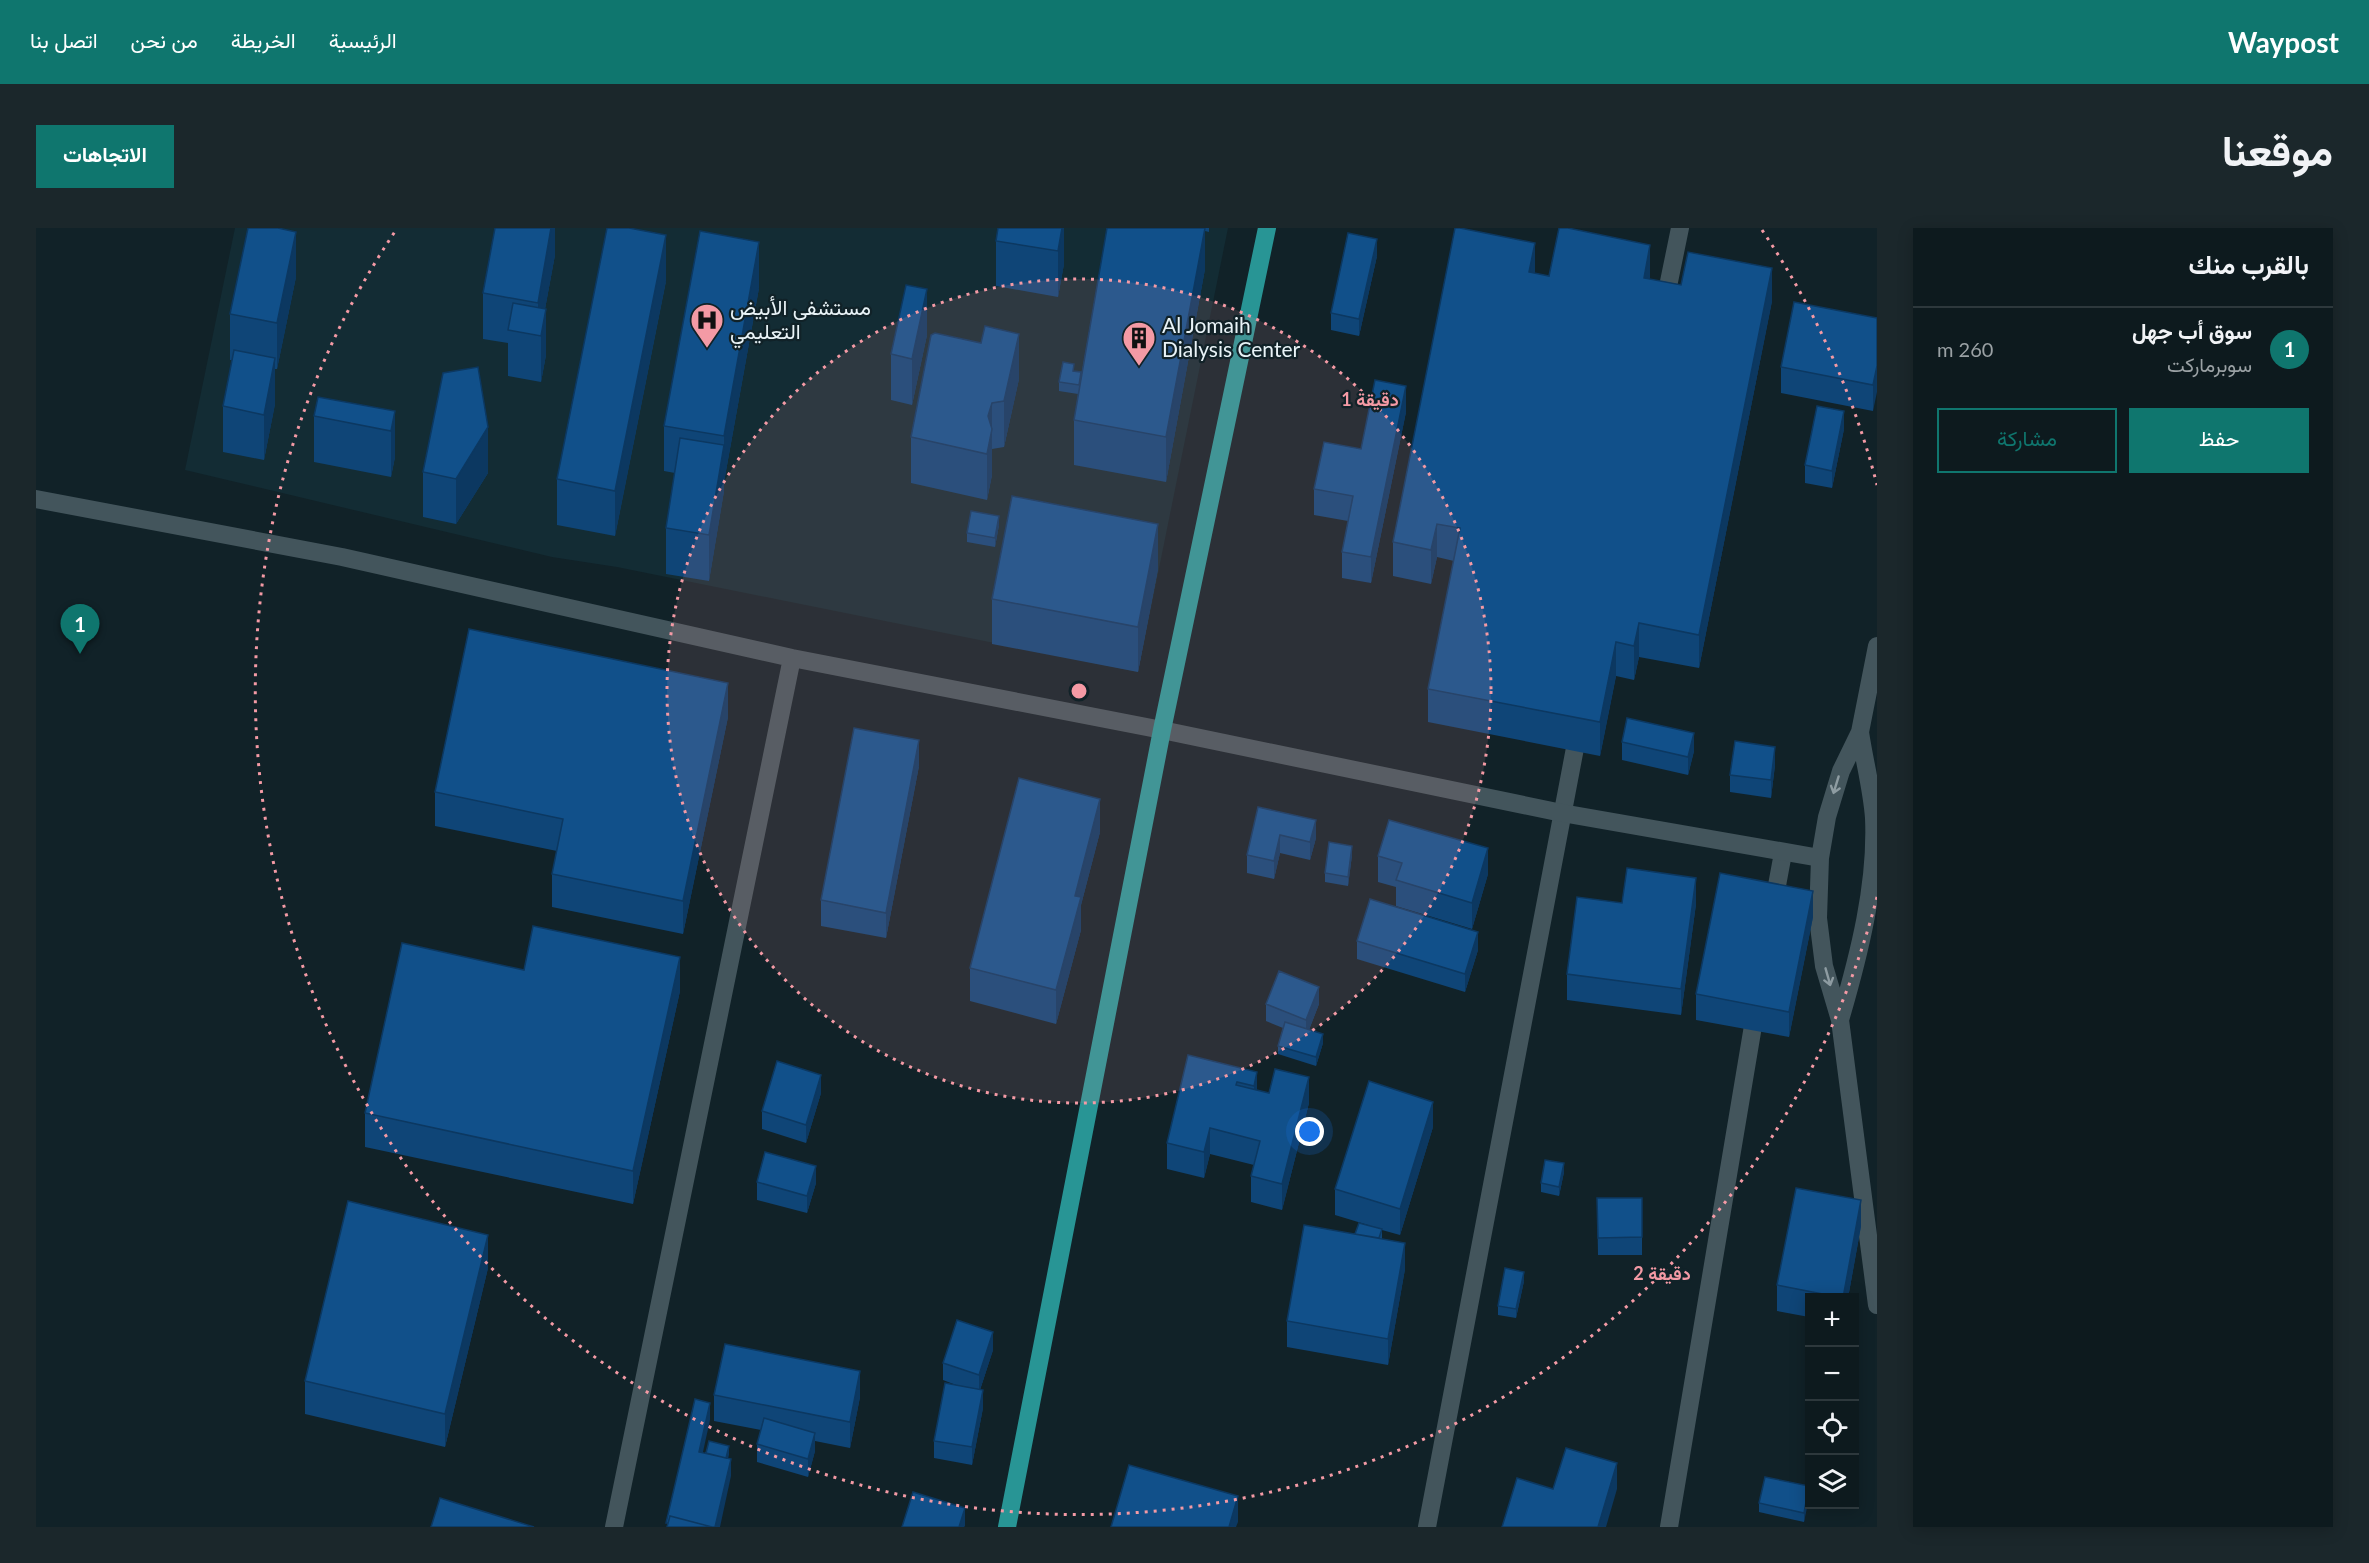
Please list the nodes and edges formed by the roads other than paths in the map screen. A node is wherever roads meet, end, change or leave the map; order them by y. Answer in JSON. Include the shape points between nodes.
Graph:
{"nodes":[{"id":1,"x":1267,"y":228,"type":"edge"},
{"id":2,"x":1680,"y":228,"type":"edge"},
{"id":3,"x":1661,"y":322,"type":"edge"},
{"id":4,"x":36,"y":499,"type":"edge"},
{"id":5,"x":1877,"y":646,"type":"edge"},
{"id":6,"x":792,"y":658,"type":"junction"},
{"id":7,"x":1583,"y":708,"type":"edge"},
{"id":8,"x":1162,"y":730,"type":"junction"},
{"id":9,"x":1860,"y":732,"type":"junction"},
{"id":10,"x":1562,"y":813,"type":"junction"},
{"id":11,"x":1783,"y":853,"type":"junction"},
{"id":12,"x":1820,"y":858,"type":"junction"},
{"id":13,"x":1875,"y":864,"type":"edge"},
{"id":14,"x":1771,"y":924,"type":"edge"},
{"id":15,"x":1759,"y":995,"type":"edge"},
{"id":16,"x":1840,"y":1020,"type":"junction"},
{"id":17,"x":1877,"y":1305,"type":"edge"},
{"id":18,"x":614,"y":1527,"type":"edge"},
{"id":19,"x":1007,"y":1527,"type":"edge"},
{"id":20,"x":1427,"y":1527,"type":"edge"},
{"id":21,"x":1669,"y":1527,"type":"edge"}],
"edges":[{"from":1,"to":8,"type":"main road"},
{"from":2,"to":3,"type":"street"},
{"from":4,"to":6,"type":"street","via":[[342,557]]},
{"from":5,"to":9,"type":"street"},
{"from":6,"to":8,"type":"street"},
{"from":6,"to":18,"type":"street"},
{"from":7,"to":10,"type":"street"},
{"from":8,"to":10,"type":"street"},
{"from":8,"to":19,"type":"main road"},
{"from":9,"to":12,"type":"street","one_way":true,"via":[[1841,771]]},
{"from":9,"to":13,"type":"street","via":[[1874,816]]},
{"from":10,"to":11,"type":"street"},
{"from":10,"to":20,"type":"street"},
{"from":11,"to":12,"type":"street"},
{"from":11,"to":14,"type":"street"},
{"from":12,"to":16,"type":"street","one_way":true,"via":[[1818,918],[1824,966]]},
{"from":13,"to":16,"type":"street","via":[[1858,960]]},
{"from":15,"to":21,"type":"street"},
{"from":16,"to":17,"type":"street"}]}
